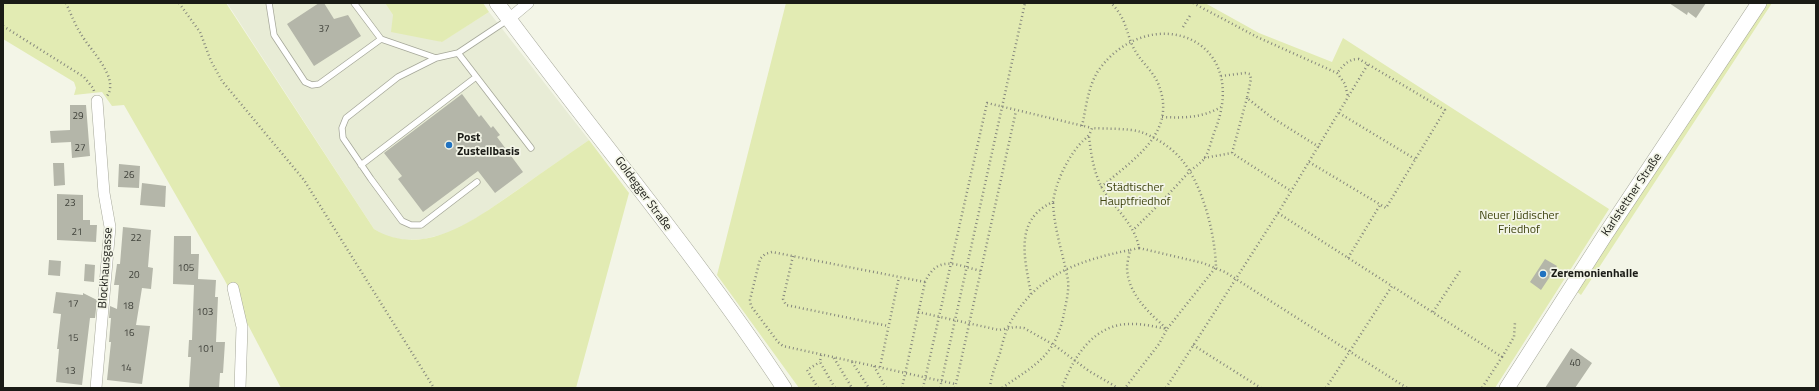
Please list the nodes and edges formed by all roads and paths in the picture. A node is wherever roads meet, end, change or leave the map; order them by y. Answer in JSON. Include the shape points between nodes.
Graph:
{"nodes":[{"id":1,"x":66,"y":3,"type":"edge"},
{"id":2,"x":179,"y":3,"type":"edge"},
{"id":3,"x":270,"y":3,"type":"edge"},
{"id":4,"x":354,"y":3,"type":"edge"},
{"id":5,"x":497,"y":3,"type":"edge"},
{"id":6,"x":528,"y":3,"type":"edge"},
{"id":7,"x":1025,"y":3,"type":"edge"},
{"id":8,"x":1111,"y":3,"type":"edge"},
{"id":9,"x":1193,"y":3,"type":"edge"},
{"id":10,"x":1759,"y":3,"type":"edge"},
{"id":11,"x":1191,"y":14,"type":"dead end"},
{"id":12,"x":509,"y":19,"type":"junction"},
{"id":13,"x":1176,"y":25,"type":"dead end"},
{"id":14,"x":3,"y":26,"type":"edge"},
{"id":15,"x":1184,"y":27,"type":"junction"},
{"id":16,"x":1190,"y":31,"type":"dead end"},
{"id":17,"x":1134,"y":33,"type":"dead end"},
{"id":18,"x":1129,"y":36,"type":"junction"},
{"id":19,"x":381,"y":39,"type":"junction"},
{"id":20,"x":1123,"y":41,"type":"dead end"},
{"id":21,"x":1117,"y":46,"type":"dead end"},
{"id":22,"x":1211,"y":50,"type":"dead end"},
{"id":23,"x":458,"y":54,"type":"junction"},
{"id":24,"x":436,"y":58,"type":"junction"},
{"id":25,"x":1368,"y":64,"type":"junction"},
{"id":26,"x":1337,"y":73,"type":"junction"},
{"id":27,"x":1221,"y":76,"type":"junction"},
{"id":28,"x":476,"y":77,"type":"junction"},
{"id":29,"x":1247,"y":98,"type":"junction"},
{"id":30,"x":1348,"y":98,"type":"junction"},
{"id":31,"x":97,"y":100,"type":"junction"},
{"id":32,"x":1002,"y":107,"type":"junction"},
{"id":33,"x":1222,"y":107,"type":"junction"},
{"id":34,"x":1016,"y":111,"type":"junction"},
{"id":35,"x":1339,"y":113,"type":"junction"},
{"id":36,"x":1162,"y":117,"type":"junction"},
{"id":37,"x":1082,"y":126,"type":"junction"},
{"id":38,"x":1092,"y":128,"type":"junction"},
{"id":39,"x":1089,"y":137,"type":"junction"},
{"id":40,"x":1154,"y":138,"type":"junction"},
{"id":41,"x":1319,"y":147,"type":"junction"},
{"id":42,"x":531,"y":148,"type":"dead end"},
{"id":43,"x":1232,"y":153,"type":"junction"},
{"id":44,"x":1204,"y":158,"type":"junction"},
{"id":45,"x":1415,"y":159,"type":"junction"},
{"id":46,"x":1309,"y":162,"type":"junction"},
{"id":47,"x":361,"y":165,"type":"junction"},
{"id":48,"x":1190,"y":172,"type":"junction"},
{"id":49,"x":477,"y":182,"type":"dead end"},
{"id":50,"x":1102,"y":187,"type":"junction"},
{"id":51,"x":1292,"y":191,"type":"junction"},
{"id":52,"x":1053,"y":202,"type":"junction"},
{"id":53,"x":1380,"y":205,"type":"junction"},
{"id":54,"x":1278,"y":213,"type":"junction"},
{"id":55,"x":1133,"y":230,"type":"junction"},
{"id":56,"x":1139,"y":248,"type":"junction"},
{"id":57,"x":1130,"y":250,"type":"junction"},
{"id":58,"x":793,"y":256,"type":"junction"},
{"id":59,"x":1348,"y":258,"type":"junction"},
{"id":60,"x":951,"y":264,"type":"junction"},
{"id":61,"x":1216,"y":267,"type":"junction"},
{"id":62,"x":967,"y":268,"type":"junction"},
{"id":63,"x":1065,"y":270,"type":"junction"},
{"id":64,"x":980,"y":271,"type":"junction"},
{"id":65,"x":1460,"y":271,"type":"dead end"},
{"id":66,"x":899,"y":277,"type":"junction"},
{"id":67,"x":1236,"y":278,"type":"junction"},
{"id":68,"x":925,"y":282,"type":"junction"},
{"id":69,"x":1392,"y":286,"type":"junction"},
{"id":70,"x":233,"y":288,"type":"dead end"},
{"id":71,"x":1031,"y":294,"type":"junction"},
{"id":72,"x":918,"y":312,"type":"junction"},
{"id":73,"x":1433,"y":312,"type":"junction"},
{"id":74,"x":939,"y":317,"type":"junction"},
{"id":75,"x":955,"y":320,"type":"junction"},
{"id":76,"x":1515,"y":322,"type":"dead end"},
{"id":77,"x":969,"y":324,"type":"junction"},
{"id":78,"x":888,"y":326,"type":"junction"},
{"id":79,"x":1167,"y":329,"type":"junction"},
{"id":80,"x":1007,"y":330,"type":"junction"},
{"id":81,"x":1054,"y":345,"type":"junction"},
{"id":82,"x":1193,"y":345,"type":"junction"},
{"id":83,"x":1350,"y":351,"type":"junction"},
{"id":84,"x":821,"y":355,"type":"junction"},
{"id":85,"x":1502,"y":357,"type":"junction"},
{"id":86,"x":834,"y":358,"type":"junction"},
{"id":87,"x":1074,"y":359,"type":"junction"},
{"id":88,"x":852,"y":361,"type":"junction"},
{"id":89,"x":820,"y":362,"type":"junction"},
{"id":90,"x":874,"y":366,"type":"junction"},
{"id":91,"x":880,"y":367,"type":"junction"},
{"id":92,"x":905,"y":372,"type":"junction"},
{"id":93,"x":925,"y":377,"type":"junction"},
{"id":94,"x":942,"y":380,"type":"junction"},
{"id":95,"x":956,"y":384,"type":"junction"},
{"id":96,"x":96,"y":388,"type":"edge"},
{"id":97,"x":240,"y":388,"type":"edge"},
{"id":98,"x":434,"y":388,"type":"edge"},
{"id":99,"x":784,"y":388,"type":"edge"},
{"id":100,"x":818,"y":388,"type":"edge"},
{"id":101,"x":835,"y":388,"type":"edge"},
{"id":102,"x":852,"y":388,"type":"edge"},
{"id":103,"x":869,"y":388,"type":"edge"},
{"id":104,"x":886,"y":388,"type":"edge"},
{"id":105,"x":902,"y":388,"type":"edge"},
{"id":106,"x":923,"y":388,"type":"edge"},
{"id":107,"x":940,"y":388,"type":"edge"},
{"id":108,"x":954,"y":388,"type":"edge"},
{"id":109,"x":990,"y":388,"type":"edge"},
{"id":110,"x":1002,"y":388,"type":"edge"},
{"id":111,"x":1062,"y":388,"type":"edge"},
{"id":112,"x":1118,"y":388,"type":"edge"},
{"id":113,"x":1125,"y":388,"type":"edge"},
{"id":114,"x":1166,"y":388,"type":"edge"},
{"id":115,"x":1261,"y":388,"type":"edge"},
{"id":116,"x":1326,"y":388,"type":"edge"},
{"id":117,"x":1406,"y":388,"type":"edge"},
{"id":118,"x":1482,"y":388,"type":"edge"},
{"id":119,"x":1507,"y":388,"type":"edge"}],
"edges":[{"from":1,"to":31,"type":"path","via":[[80,33],[106,70],[110,82],[110,92],[105,99]]},
{"from":2,"to":98,"type":"path","via":[[200,32],[222,81],[311,191]]},
{"from":3,"to":19,"type":"lane","via":[[274,35],[304,82],[312,85],[319,84]]},
{"from":4,"to":19,"type":"lane"},
{"from":5,"to":12,"type":"street","name":"Goldegger Straße"},
{"from":6,"to":12,"type":"street"},
{"from":7,"to":32,"type":"path"},
{"from":8,"to":18,"type":"path","via":[[1120,12]]},
{"from":9,"to":26,"type":"path","via":[[1257,37]]},
{"from":10,"to":119,"type":"street","name":"Karlstettner Straße"},
{"from":11,"to":15,"type":"path"},
{"from":12,"to":23,"type":"lane"},
{"from":12,"to":99,"type":"street","name":"Goldegger Straße","via":[[620,161]]},
{"from":13,"to":15,"type":"path"},
{"from":14,"to":31,"type":"path","via":[[84,77],[93,88]]},
{"from":15,"to":16,"type":"path"},
{"from":17,"to":18,"type":"path"},
{"from":18,"to":20,"type":"path"},
{"from":18,"to":36,"type":"path","via":[[1137,54],[1157,82],[1161,94]]},
{"from":19,"to":24,"type":"lane"},
{"from":21,"to":37,"type":"path","via":[[1097,71]]},
{"from":22,"to":27,"type":"path"},
{"from":23,"to":24,"type":"lane"},
{"from":23,"to":28,"type":"lane"},
{"from":24,"to":47,"type":"lane","via":[[398,77],[346,118],[342,128],[343,138]]},
{"from":25,"to":26,"type":"path","via":[[1359,59],[1352,59]]},
{"from":25,"to":30,"type":"path"},
{"from":25,"to":45,"type":"path","via":[[1445,110]]},
{"from":26,"to":30,"type":"path","via":[[1345,84]]},
{"from":27,"to":29,"type":"path","via":[[1245,72],[1250,74]]},
{"from":27,"to":33,"type":"path"},
{"from":28,"to":42,"type":"lane"},
{"from":28,"to":47,"type":"lane"},
{"from":29,"to":41,"type":"path","via":[[1271,117]]},
{"from":29,"to":43,"type":"path"},
{"from":30,"to":35,"type":"path"},
{"from":31,"to":96,"type":"street","name":"Blockhausgasse","via":[[104,193],[110,227]]},
{"from":32,"to":34,"type":"path"},
{"from":32,"to":60,"type":"path","via":[[987,103]]},
{"from":32,"to":62,"type":"path"},
{"from":33,"to":36,"type":"path","via":[[1197,117]]},
{"from":33,"to":44,"type":"path"},
{"from":34,"to":37,"type":"path"},
{"from":34,"to":64,"type":"path"},
{"from":35,"to":41,"type":"path"},
{"from":35,"to":45,"type":"path"},
{"from":36,"to":40,"type":"path"},
{"from":37,"to":38,"type":"path"},
{"from":38,"to":39,"type":"path"},
{"from":38,"to":40,"type":"path","via":[[1139,132]]},
{"from":39,"to":50,"type":"path","via":[[1091,154]]},
{"from":39,"to":52,"type":"path","via":[[1080,144],[1067,162],[1054,193]]},
{"from":40,"to":48,"type":"path","via":[[1169,147]]},
{"from":40,"to":50,"type":"path","via":[[1146,149]]},
{"from":41,"to":46,"type":"path"},
{"from":43,"to":44,"type":"path"},
{"from":43,"to":51,"type":"path"},
{"from":44,"to":48,"type":"path"},
{"from":45,"to":53,"type":"path","via":[[1386,208]]},
{"from":46,"to":51,"type":"path"},
{"from":46,"to":53,"type":"path"},
{"from":47,"to":49,"type":"lane","via":[[402,221],[411,225],[421,225]]},
{"from":48,"to":55,"type":"path"},
{"from":48,"to":61,"type":"path","via":[[1208,216]]},
{"from":50,"to":55,"type":"path"},
{"from":51,"to":54,"type":"path"},
{"from":52,"to":63,"type":"path","via":[[1056,231]]},
{"from":52,"to":71,"type":"path","via":[[1035,212],[1028,222],[1025,234]]},
{"from":53,"to":59,"type":"path"},
{"from":54,"to":59,"type":"path"},
{"from":54,"to":67,"type":"path"},
{"from":55,"to":56,"type":"path","via":[[1138,238]]},
{"from":56,"to":57,"type":"path"},
{"from":56,"to":61,"type":"path"},
{"from":57,"to":63,"type":"path","via":[[1098,257]]},
{"from":57,"to":79,"type":"path","via":[[1127,268],[1129,281],[1144,307]]},
{"from":58,"to":66,"type":"path"},
{"from":58,"to":78,"type":"path","via":[[783,299],[786,305]]},
{"from":58,"to":84,"type":"path","via":[[772,252],[760,259],[750,300],[751,306],[783,346]]},
{"from":59,"to":69,"type":"path"},
{"from":60,"to":62,"type":"path"},
{"from":60,"to":68,"type":"path","via":[[939,264],[930,272]]},
{"from":60,"to":74,"type":"path"},
{"from":61,"to":67,"type":"path"},
{"from":61,"to":79,"type":"path"},
{"from":62,"to":64,"type":"path"},
{"from":62,"to":75,"type":"path"},
{"from":63,"to":71,"type":"path"},
{"from":63,"to":81,"type":"path","via":[[1068,282],[1064,316]]},
{"from":64,"to":77,"type":"path"},
{"from":65,"to":73,"type":"path"},
{"from":66,"to":68,"type":"path"},
{"from":66,"to":78,"type":"path"},
{"from":67,"to":82,"type":"path"},
{"from":67,"to":83,"type":"path"},
{"from":68,"to":72,"type":"path"},
{"from":69,"to":73,"type":"path"},
{"from":69,"to":83,"type":"path"},
{"from":70,"to":97,"type":"street","via":[[242,328]]},
{"from":71,"to":80,"type":"path"},
{"from":72,"to":74,"type":"path"},
{"from":72,"to":92,"type":"path"},
{"from":73,"to":85,"type":"path"},
{"from":74,"to":75,"type":"path"},
{"from":74,"to":93,"type":"path"},
{"from":75,"to":77,"type":"path"},
{"from":75,"to":94,"type":"path"},
{"from":76,"to":85,"type":"path","via":[[1514,337]]},
{"from":77,"to":80,"type":"path"},
{"from":77,"to":95,"type":"path"},
{"from":78,"to":91,"type":"path"},
{"from":79,"to":87,"type":"path","via":[[1133,324],[1108,329],[1086,344]]},
{"from":79,"to":113,"type":"path","via":[[1159,344]]},
{"from":80,"to":81,"type":"path","via":[[1015,327],[1024,328]]},
{"from":80,"to":109,"type":"path"},
{"from":81,"to":87,"type":"path"},
{"from":81,"to":110,"type":"path","via":[[1039,362]]},
{"from":82,"to":114,"type":"path"},
{"from":82,"to":115,"type":"path"},
{"from":83,"to":116,"type":"path"},
{"from":83,"to":117,"type":"path"},
{"from":84,"to":86,"type":"path"},
{"from":84,"to":89,"type":"path"},
{"from":85,"to":118,"type":"path"},
{"from":86,"to":88,"type":"path"},
{"from":86,"to":102,"type":"path"},
{"from":87,"to":111,"type":"path"},
{"from":87,"to":112,"type":"path"},
{"from":88,"to":90,"type":"path"},
{"from":88,"to":103,"type":"path"},
{"from":89,"to":100,"type":"path","via":[[807,370]]},
{"from":89,"to":101,"type":"path"},
{"from":90,"to":91,"type":"path"},
{"from":90,"to":104,"type":"path"},
{"from":91,"to":92,"type":"path"},
{"from":92,"to":93,"type":"path"},
{"from":92,"to":105,"type":"path"},
{"from":93,"to":94,"type":"path"},
{"from":93,"to":106,"type":"path"},
{"from":94,"to":95,"type":"path"},
{"from":94,"to":107,"type":"path"},
{"from":95,"to":108,"type":"path"}]}
